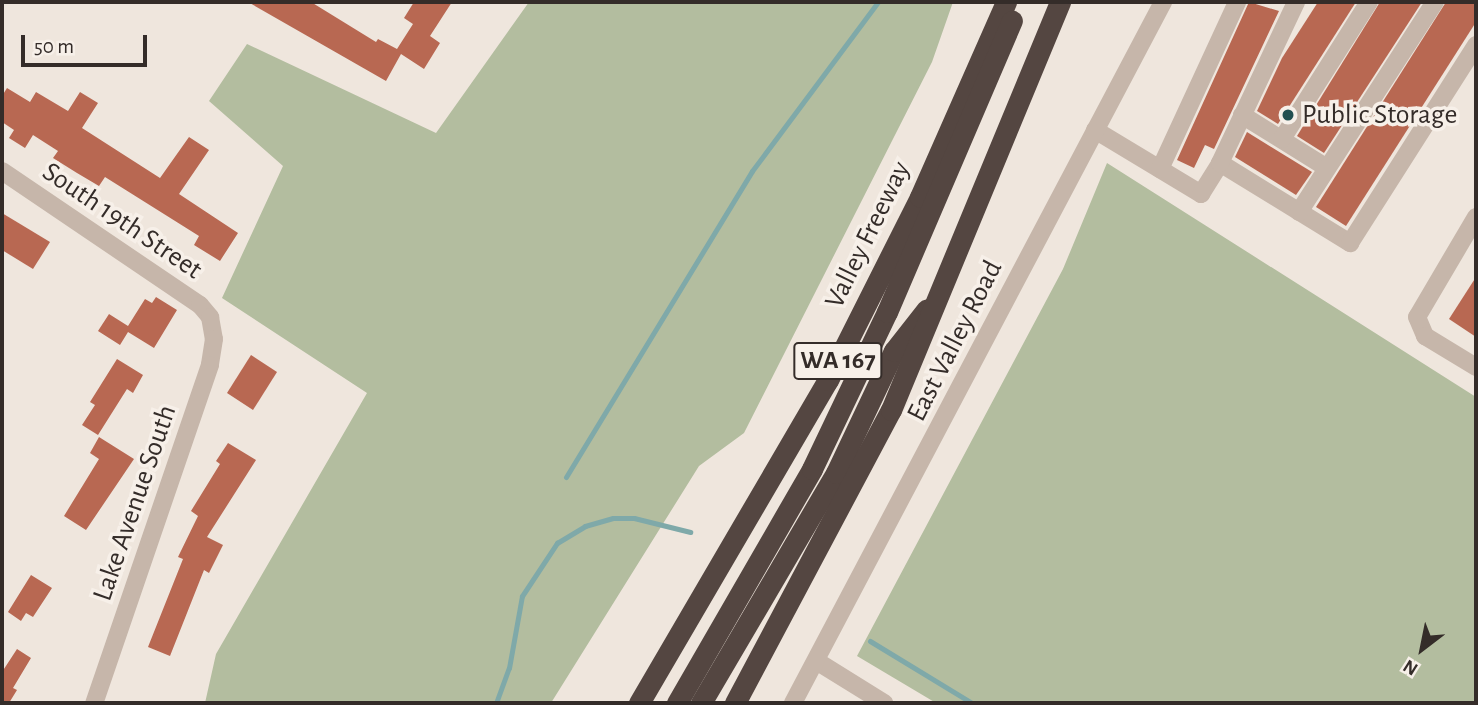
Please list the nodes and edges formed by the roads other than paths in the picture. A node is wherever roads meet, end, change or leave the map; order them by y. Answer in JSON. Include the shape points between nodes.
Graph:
{"nodes":[{"id":1,"x":1006,"y":2,"type":"edge"},
{"id":2,"x":1014,"y":2,"type":"edge"},
{"id":3,"x":1060,"y":2,"type":"edge"},
{"id":4,"x":1163,"y":2,"type":"edge"},
{"id":5,"x":1237,"y":2,"type":"edge"},
{"id":6,"x":1370,"y":2,"type":"edge"},
{"id":7,"x":1435,"y":2,"type":"edge"},
{"id":8,"x":1288,"y":4,"type":"edge"},
{"id":9,"x":1476,"y":46,"type":"edge"},
{"id":10,"x":1242,"y":115,"type":"junction"},
{"id":11,"x":1095,"y":130,"type":"junction"},
{"id":12,"x":1282,"y":139,"type":"junction"},
{"id":13,"x":1220,"y":163,"type":"junction"},
{"id":14,"x":1327,"y":168,"type":"junction"},
{"id":15,"x":1160,"y":169,"type":"junction"},
{"id":16,"x":2,"y":171,"type":"edge"},
{"id":17,"x":1299,"y":212,"type":"junction"},
{"id":18,"x":1476,"y":218,"type":"edge"},
{"id":19,"x":946,"y":285,"type":"junction"},
{"id":20,"x":210,"y":317,"type":"joint"},
{"id":21,"x":1476,"y":367,"type":"edge"},
{"id":22,"x":818,"y":662,"type":"junction"},
{"id":23,"x":94,"y":703,"type":"edge"},
{"id":24,"x":639,"y":703,"type":"edge"},
{"id":25,"x":677,"y":703,"type":"edge"},
{"id":26,"x":701,"y":703,"type":"edge"},
{"id":27,"x":735,"y":703,"type":"edge"},
{"id":28,"x":793,"y":703,"type":"edge"},
{"id":29,"x":884,"y":703,"type":"edge"}],
"edges":[{"from":1,"to":24,"type":"highway","name":"Valley Freeway","number":"WA 167","via":[[920,197],[828,380]]},
{"from":2,"to":25,"type":"highway","via":[[1014,13],[976,111],[876,336],[812,469]]},
{"from":3,"to":19,"type":"highway","number":"WA 167"},
{"from":4,"to":11,"type":"street","name":"East Valley Road"},
{"from":5,"to":15,"type":"street"},
{"from":6,"to":12,"type":"street"},
{"from":7,"to":14,"type":"street"},
{"from":8,"to":10,"type":"street"},
{"from":9,"to":17,"type":"street","via":[[1350,243]]},
{"from":10,"to":12,"type":"street"},
{"from":10,"to":13,"type":"street"},
{"from":11,"to":15,"type":"street"},
{"from":11,"to":22,"type":"street","name":"East Valley Road"},
{"from":12,"to":14,"type":"street"},
{"from":13,"to":15,"type":"street","via":[[1201,194]]},
{"from":13,"to":17,"type":"street"},
{"from":14,"to":17,"type":"street"},
{"from":16,"to":20,"type":"street","name":"South 19th Street","via":[[200,304]]},
{"from":18,"to":21,"type":"street","via":[[1417,317],[1425,336]]},
{"from":19,"to":26,"type":"highway","via":[[894,351],[835,474]]},
{"from":19,"to":27,"type":"highway","number":"WA 167","via":[[844,504]]},
{"from":20,"to":23,"type":"street","name":"Lake Avenue South","via":[[214,339],[210,365]]},
{"from":22,"to":28,"type":"street","name":"East Valley Road"},
{"from":22,"to":29,"type":"street"}]}
